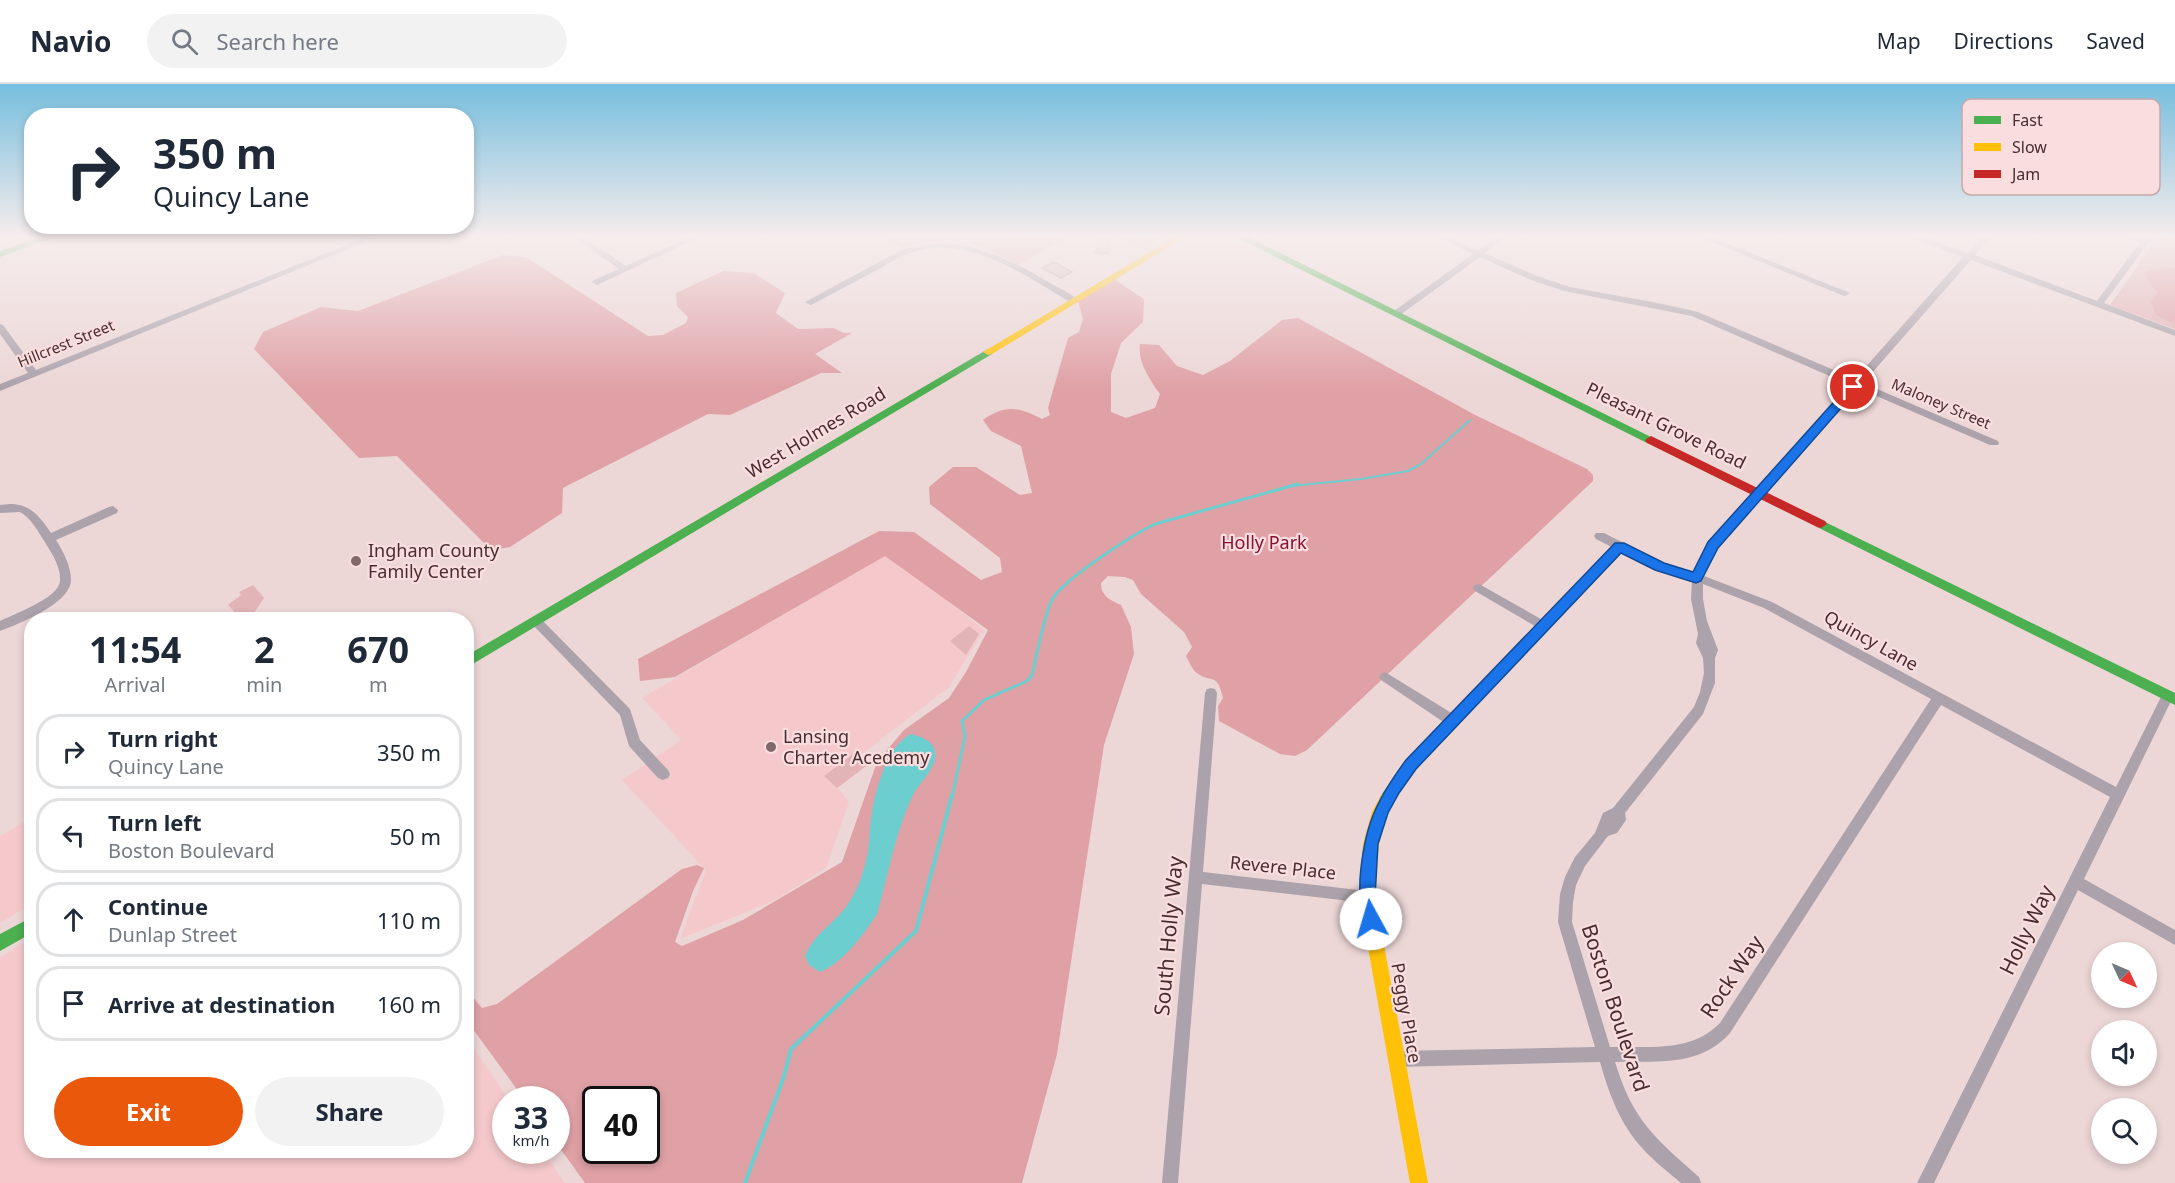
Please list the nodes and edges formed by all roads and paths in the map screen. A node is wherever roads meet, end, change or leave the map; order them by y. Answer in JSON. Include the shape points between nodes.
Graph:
{"nodes":[{"id":1,"x":251,"y":286,"type":"edge"},
{"id":2,"x":840,"y":286,"type":"edge"},
{"id":3,"x":1049,"y":286,"type":"edge"},
{"id":4,"x":1096,"y":286,"type":"edge"},
{"id":5,"x":1342,"y":286,"type":"edge"},
{"id":6,"x":1434,"y":286,"type":"edge"},
{"id":7,"x":1556,"y":286,"type":"edge"},
{"id":8,"x":1826,"y":286,"type":"edge"},
{"id":9,"x":1942,"y":286,"type":"edge"},
{"id":10,"x":2051,"y":286,"type":"edge"},
{"id":11,"x":2112,"y":286,"type":"edge"},
{"id":12,"x":1845,"y":294,"type":"dead end"},
{"id":13,"x":1073,"y":300,"type":"junction"},
{"id":14,"x":810,"y":302,"type":"dead end"},
{"id":15,"x":2099,"y":304,"type":"junction"},
{"id":16,"x":1397,"y":313,"type":"junction"},
{"id":17,"x":0,"y":327,"type":"edge"},
{"id":18,"x":2175,"y":333,"type":"edge"},
{"id":19,"x":33,"y":374,"type":"junction"},
{"id":20,"x":1856,"y":384,"type":"junction"},
{"id":21,"x":0,"y":388,"type":"edge"},
{"id":22,"x":1994,"y":443,"type":"dead end"},
{"id":23,"x":1759,"y":493,"type":"junction"},
{"id":24,"x":0,"y":509,"type":"edge"},
{"id":25,"x":113,"y":510,"type":"dead end"},
{"id":26,"x":1600,"y":536,"type":"dead end"},
{"id":27,"x":48,"y":539,"type":"junction"},
{"id":28,"x":1620,"y":547,"type":"junction"},
{"id":29,"x":1696,"y":578,"type":"junction"},
{"id":30,"x":1479,"y":588,"type":"dead end"},
{"id":31,"x":27,"y":612,"type":"edge"},
{"id":32,"x":24,"y":613,"type":"edge"},
{"id":33,"x":536,"y":621,"type":"junction"},
{"id":34,"x":0,"y":626,"type":"edge"},
{"id":35,"x":1544,"y":626,"type":"junction"},
{"id":36,"x":474,"y":658,"type":"edge"},
{"id":37,"x":1385,"y":677,"type":"dead end"},
{"id":38,"x":1211,"y":693,"type":"dead end"},
{"id":39,"x":2171,"y":697,"type":"edge"},
{"id":40,"x":1939,"y":698,"type":"junction"},
{"id":41,"x":1453,"y":721,"type":"junction"},
{"id":42,"x":663,"y":774,"type":"dead end"},
{"id":43,"x":2118,"y":795,"type":"junction"},
{"id":44,"x":1195,"y":877,"type":"junction"},
{"id":45,"x":2075,"y":881,"type":"junction"},
{"id":46,"x":1367,"y":897,"type":"junction"},
{"id":47,"x":24,"y":929,"type":"edge"},
{"id":48,"x":2175,"y":938,"type":"edge"},
{"id":49,"x":0,"y":943,"type":"edge"},
{"id":50,"x":1605,"y":1055,"type":"junction"},
{"id":51,"x":1395,"y":1059,"type":"junction"},
{"id":52,"x":1170,"y":1183,"type":"edge"},
{"id":53,"x":1419,"y":1183,"type":"edge"},
{"id":54,"x":1694,"y":1183,"type":"edge"},
{"id":55,"x":1925,"y":1183,"type":"edge"}],
"edges":[{"from":1,"to":19,"type":"street","name":"Hillcrest Street"},
{"from":2,"to":14,"type":"street"},
{"from":3,"to":13,"type":"street"},
{"from":4,"to":13,"type":"street","name":"West Holmes Road"},
{"from":5,"to":16,"type":"street","name":"Pleasant Grove Road"},
{"from":6,"to":16,"type":"street"},
{"from":7,"to":20,"type":"street","name":"Maloney Street","via":[[1695,314]]},
{"from":8,"to":12,"type":"street"},
{"from":9,"to":20,"type":"street","name":"Boston Boulevard"},
{"from":10,"to":15,"type":"street"},
{"from":11,"to":15,"type":"street"},
{"from":13,"to":33,"type":"street","name":"West Holmes Road"},
{"from":15,"to":18,"type":"street"},
{"from":16,"to":23,"type":"street","name":"Pleasant Grove Road"},
{"from":17,"to":19,"type":"street"},
{"from":19,"to":21,"type":"street","name":"Hillcrest Street"},
{"from":20,"to":22,"type":"street","name":"Maloney Street"},
{"from":20,"to":23,"type":"street","name":"Boston Boulevard"},
{"from":23,"to":29,"type":"street","name":"Boston Boulevard","via":[[1713,545]]},
{"from":23,"to":39,"type":"street","name":"Pleasant Grove Road"},
{"from":24,"to":27,"type":"street","via":[[26,509]]},
{"from":25,"to":27,"type":"street"},
{"from":26,"to":28,"type":"street","name":"Quincy Lane"},
{"from":27,"to":31,"type":"street","via":[[64,562],[64,588]]},
{"from":28,"to":29,"type":"street","name":"Quincy Lane"},
{"from":28,"to":35,"type":"street","name":"Peggy Place"},
{"from":29,"to":40,"type":"street","name":"Quincy Lane","via":[[1768,605]]},
{"from":29,"to":50,"type":"street","name":"Boston Boulevard","via":[[1696,605],[1712,650],[1708,656],[1706,692],[1699,710],[1618,812],[1619,820],[1612,829],[1604,831],[1577,865],[1568,881],[1564,901],[1564,922]]},
{"from":30,"to":35,"type":"street"},
{"from":32,"to":34,"type":"street"},
{"from":33,"to":36,"type":"street","name":"West Holmes Road"},
{"from":33,"to":42,"type":"street","via":[[626,712],[634,742]]},
{"from":35,"to":41,"type":"street","name":"Peggy Place"},
{"from":37,"to":41,"type":"street"},
{"from":38,"to":44,"type":"street","name":"South Holly Way"},
{"from":39,"to":43,"type":"street","name":"Holly Way"},
{"from":40,"to":43,"type":"street","name":"Quincy Lane"},
{"from":40,"to":50,"type":"street","name":"Rock Way","via":[[1714,1040],[1682,1053]]},
{"from":41,"to":46,"type":"street","name":"Peggy Place","via":[[1411,764],[1380,812],[1371,844]]},
{"from":43,"to":45,"type":"street","name":"Holly Way"},
{"from":44,"to":46,"type":"street","name":"Revere Place"},
{"from":44,"to":52,"type":"street","name":"South Holly Way"},
{"from":45,"to":48,"type":"street"},
{"from":45,"to":55,"type":"street","name":"Holly Way"},
{"from":46,"to":51,"type":"street","name":"Peggy Place"},
{"from":47,"to":49,"type":"street"},
{"from":50,"to":51,"type":"street","name":"Rock Way"},
{"from":50,"to":54,"type":"street","name":"Boston Boulevard","via":[[1617,1094],[1633,1123],[1660,1155]]},
{"from":51,"to":53,"type":"street","name":"Peggy Place"}]}
